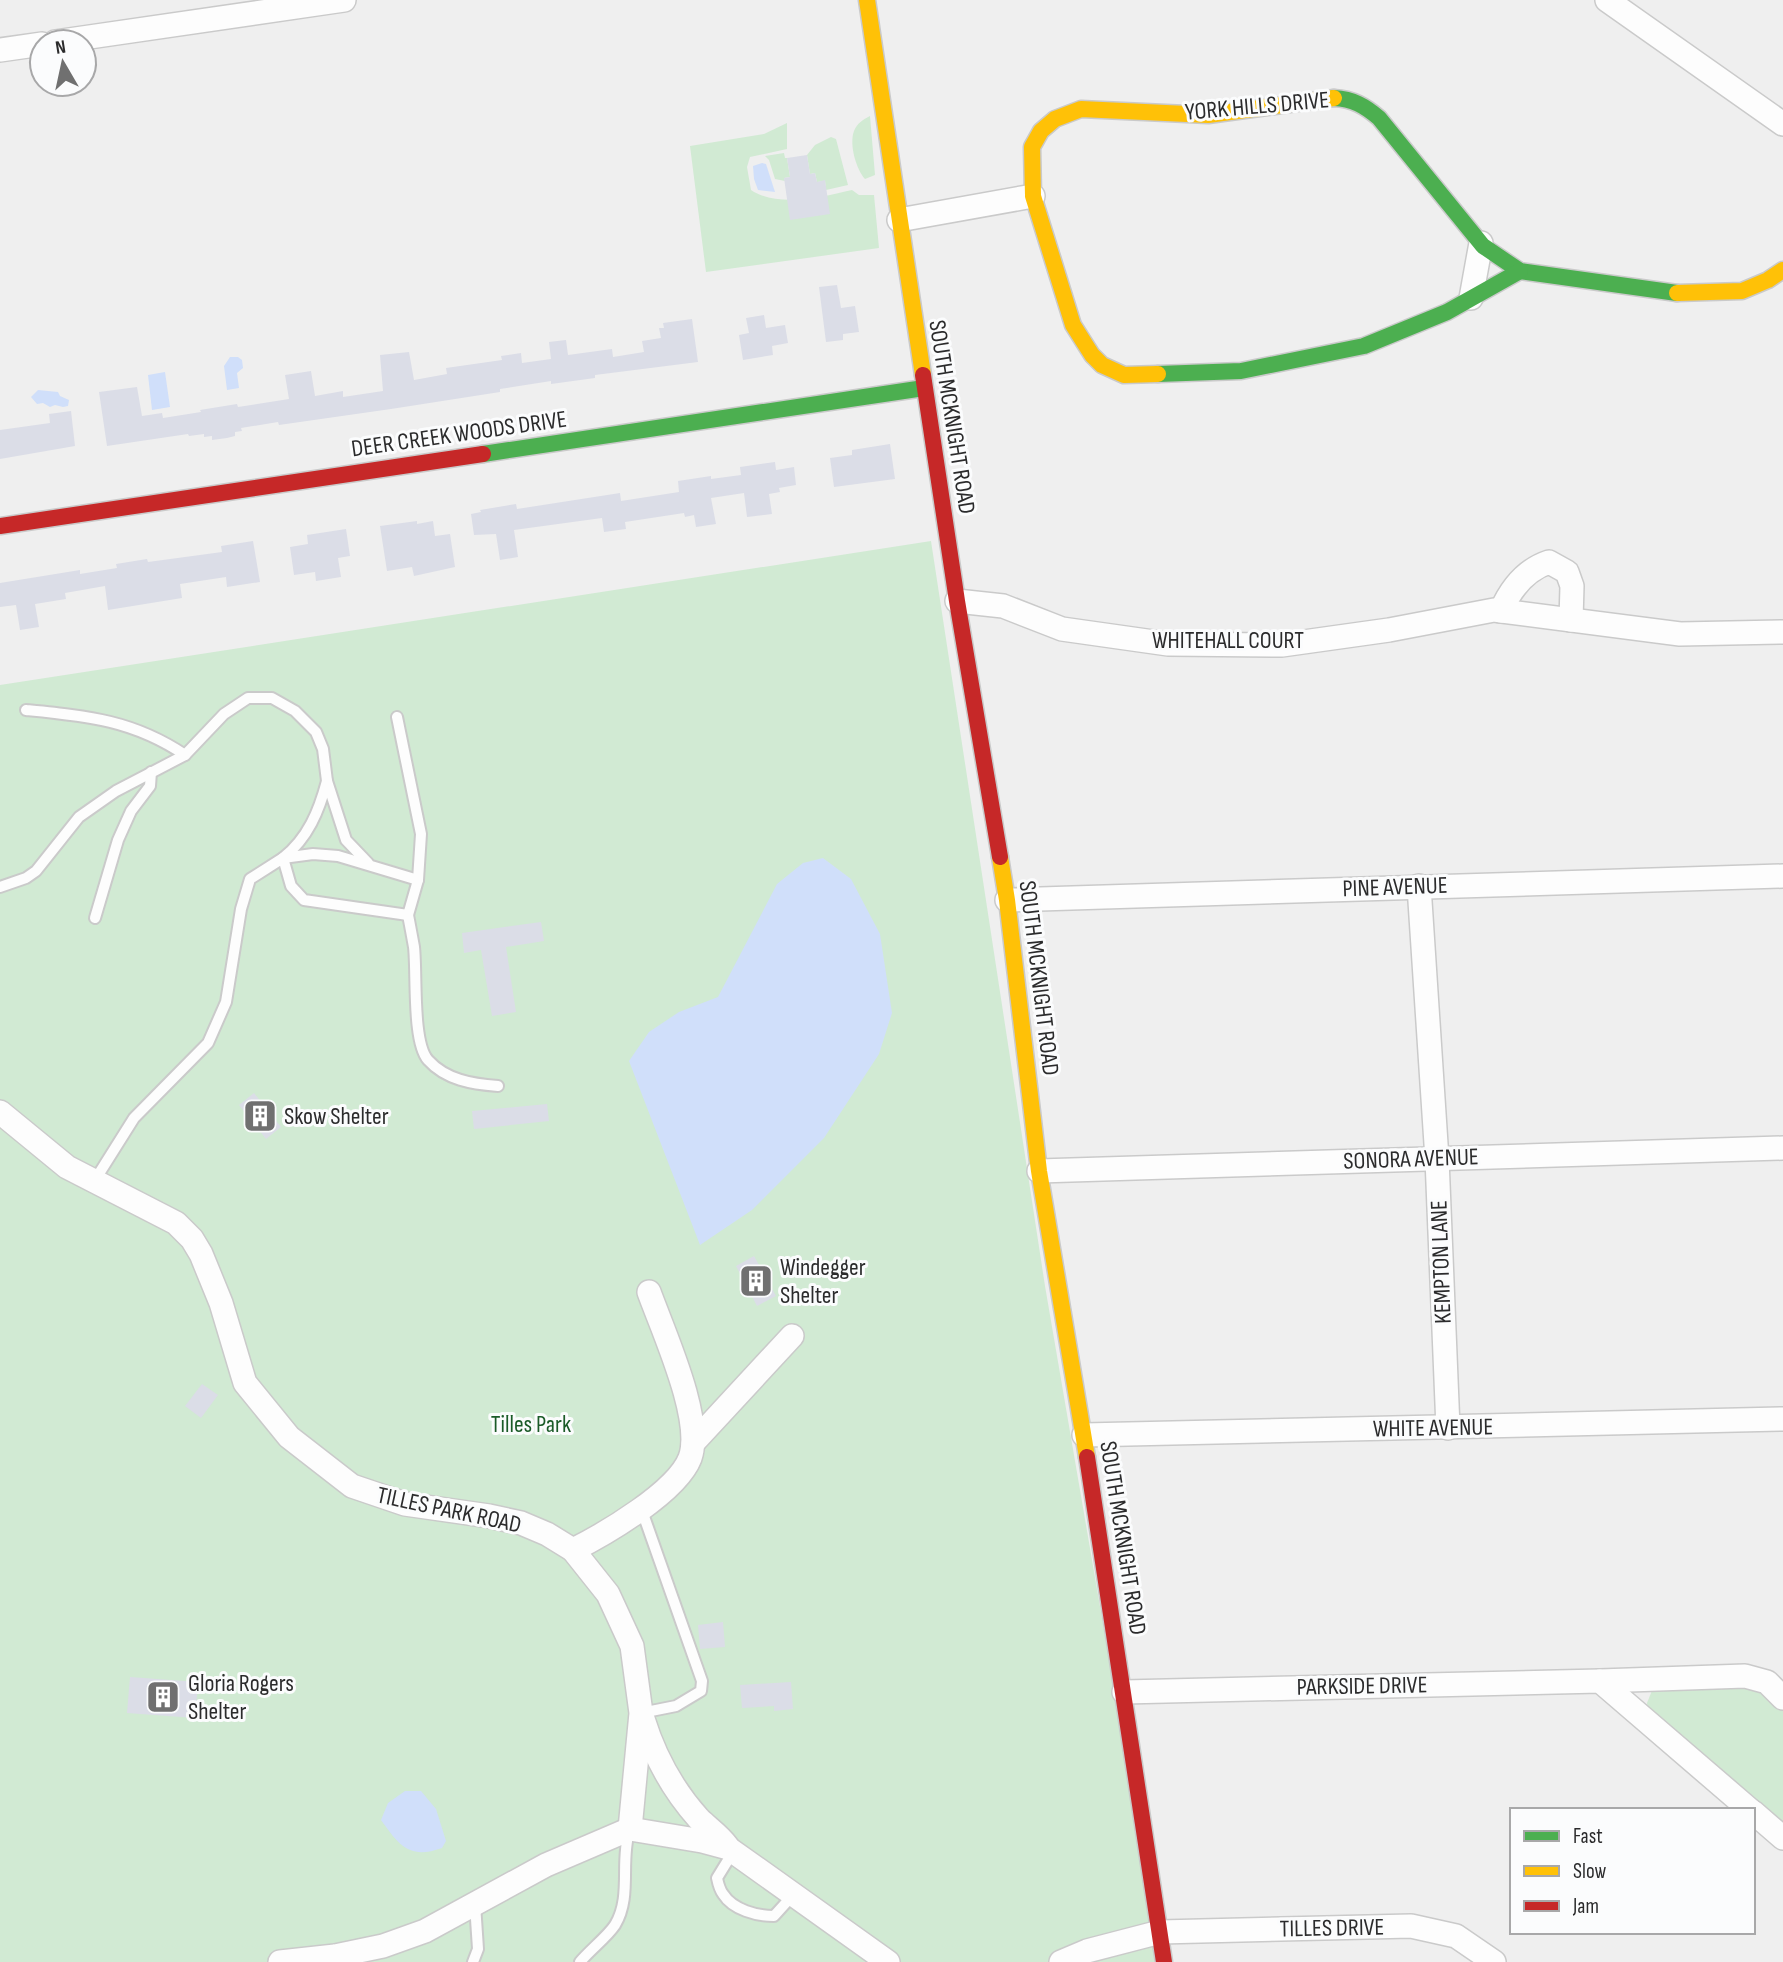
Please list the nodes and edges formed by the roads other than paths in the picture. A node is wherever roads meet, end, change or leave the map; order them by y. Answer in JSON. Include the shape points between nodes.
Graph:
{"nodes":[{"id":1,"x":344,"y":0,"type":"edge"},
{"id":2,"x":867,"y":0,"type":"edge"},
{"id":3,"x":1607,"y":0,"type":"edge"},
{"id":4,"x":98,"y":36,"type":"edge"},
{"id":5,"x":28,"y":46,"type":"edge"},
{"id":6,"x":0,"y":50,"type":"edge"},
{"id":7,"x":1783,"y":124,"type":"edge"},
{"id":8,"x":1033,"y":196,"type":"junction"},
{"id":9,"x":900,"y":220,"type":"junction"},
{"id":10,"x":1481,"y":243,"type":"junction"},
{"id":11,"x":1783,"y":270,"type":"edge"},
{"id":12,"x":1520,"y":271,"type":"junction"},
{"id":13,"x":1471,"y":298,"type":"junction"},
{"id":14,"x":924,"y":388,"type":"junction"},
{"id":15,"x":0,"y":526,"type":"edge"},
{"id":16,"x":957,"y":601,"type":"junction"},
{"id":17,"x":1501,"y":611,"type":"junction"},
{"id":18,"x":1571,"y":620,"type":"junction"},
{"id":19,"x":1783,"y":632,"type":"edge"},
{"id":20,"x":26,"y":710,"type":"dead end"},
{"id":21,"x":397,"y":717,"type":"dead end"},
{"id":22,"x":185,"y":755,"type":"junction"},
{"id":23,"x":151,"y":772,"type":"junction"},
{"id":24,"x":327,"y":780,"type":"junction"},
{"id":25,"x":283,"y":858,"type":"junction"},
{"id":26,"x":368,"y":863,"type":"junction"},
{"id":27,"x":1783,"y":876,"type":"edge"},
{"id":28,"x":418,"y":880,"type":"junction"},
{"id":29,"x":1419,"y":886,"type":"junction"},
{"id":30,"x":0,"y":887,"type":"edge"},
{"id":31,"x":1007,"y":900,"type":"junction"},
{"id":32,"x":408,"y":915,"type":"junction"},
{"id":33,"x":95,"y":918,"type":"dead end"},
{"id":34,"x":498,"y":1086,"type":"dead end"},
{"id":35,"x":0,"y":1112,"type":"edge"},
{"id":36,"x":1783,"y":1148,"type":"edge"},
{"id":37,"x":1437,"y":1158,"type":"junction"},
{"id":38,"x":1040,"y":1171,"type":"junction"},
{"id":39,"x":95,"y":1180,"type":"junction"},
{"id":40,"x":649,"y":1292,"type":"dead end"},
{"id":41,"x":792,"y":1336,"type":"dead end"},
{"id":42,"x":1783,"y":1419,"type":"edge"},
{"id":43,"x":1448,"y":1428,"type":"junction"},
{"id":44,"x":1084,"y":1434,"type":"junction"},
{"id":45,"x":693,"y":1443,"type":"junction"},
{"id":46,"x":640,"y":1508,"type":"junction"},
{"id":47,"x":573,"y":1550,"type":"junction"},
{"id":48,"x":1600,"y":1681,"type":"junction"},
{"id":49,"x":1124,"y":1692,"type":"junction"},
{"id":50,"x":1783,"y":1698,"type":"edge"},
{"id":51,"x":641,"y":1713,"type":"junction"},
{"id":52,"x":1748,"y":1808,"type":"edge"},
{"id":53,"x":1755,"y":1814,"type":"edge"},
{"id":54,"x":630,"y":1829,"type":"junction"},
{"id":55,"x":1783,"y":1838,"type":"edge"},
{"id":56,"x":731,"y":1850,"type":"junction"},
{"id":57,"x":793,"y":1895,"type":"junction"},
{"id":58,"x":475,"y":1904,"type":"junction"},
{"id":59,"x":1160,"y":1932,"type":"junction"},
{"id":60,"x":280,"y":1962,"type":"edge"},
{"id":61,"x":473,"y":1962,"type":"edge"},
{"id":62,"x":580,"y":1962,"type":"edge"},
{"id":63,"x":888,"y":1962,"type":"edge"},
{"id":64,"x":1062,"y":1962,"type":"edge"},
{"id":65,"x":1164,"y":1962,"type":"edge"},
{"id":66,"x":1494,"y":1962,"type":"edge"}],
"edges":[{"from":1,"to":4,"type":"street"},
{"from":2,"to":9,"type":"street","name":"SOUTH MCKNIGHT ROAD"},
{"from":3,"to":7,"type":"street"},
{"from":5,"to":6,"type":"street"},
{"from":8,"to":9,"type":"street"},
{"from":8,"to":10,"type":"street","name":"YORK HILLS DRIVE","via":[[1032,147],[1055,119],[1081,109],[1208,115],[1350,100],[1379,118]]},
{"from":8,"to":13,"type":"street","name":"YORK HILLS DRIVE","via":[[1073,325],[1102,365],[1124,375],[1241,371],[1364,346]]},
{"from":9,"to":14,"type":"street","name":"SOUTH MCKNIGHT ROAD"},
{"from":10,"to":12,"type":"street","name":"YORK HILLS DRIVE"},
{"from":10,"to":13,"type":"street"},
{"from":11,"to":12,"type":"street","name":"YORK HILLS DRIVE","via":[[1742,291],[1685,294]]},
{"from":12,"to":13,"type":"street","name":"YORK HILLS DRIVE"},
{"from":14,"to":15,"type":"street","name":"DEER CREEK WOODS DRIVE"},
{"from":14,"to":16,"type":"street","name":"SOUTH MCKNIGHT ROAD"},
{"from":16,"to":17,"type":"street","name":"WHITEHALL COURT","via":[[1003,606],[1062,629],[1168,644],[1282,645]]},
{"from":16,"to":31,"type":"street","name":"SOUTH MCKNIGHT ROAD"},
{"from":17,"to":18,"type":"street","name":"WHITEHALL COURT"},
{"from":17,"to":18,"type":"street","via":[[1525,575],[1549,562],[1567,572],[1572,586]]},
{"from":18,"to":19,"type":"street","name":"WHITEHALL COURT","via":[[1680,634]]},
{"from":20,"to":22,"type":"lane","via":[[119,723],[152,734]]},
{"from":21,"to":28,"type":"lane","via":[[421,834]]},
{"from":22,"to":23,"type":"lane"},
{"from":22,"to":24,"type":"lane","via":[[240,703],[248,698],[272,698],[295,710],[316,732]]},
{"from":23,"to":30,"type":"lane","via":[[79,817],[36,871]]},
{"from":23,"to":33,"type":"lane","via":[[150,786],[131,811],[118,840]]},
{"from":24,"to":25,"type":"lane","via":[[307,833]]},
{"from":24,"to":26,"type":"lane","via":[[346,840]]},
{"from":25,"to":26,"type":"lane","via":[[324,854]]},
{"from":25,"to":32,"type":"lane","via":[[291,886],[304,900]]},
{"from":25,"to":39,"type":"lane","via":[[250,880],[226,1002],[208,1043],[134,1118]]},
{"from":26,"to":28,"type":"lane"},
{"from":27,"to":29,"type":"street","name":"PINE AVENUE"},
{"from":28,"to":32,"type":"lane"},
{"from":29,"to":31,"type":"street","name":"PINE AVENUE"},
{"from":29,"to":37,"type":"street","name":"KEMPTON LANE"},
{"from":31,"to":38,"type":"street","name":"SOUTH MCKNIGHT ROAD"},
{"from":32,"to":34,"type":"lane","via":[[420,1043],[426,1058],[443,1073],[468,1083]]},
{"from":35,"to":39,"type":"street","name":"TILLES PARK ROAD","via":[[67,1167]]},
{"from":36,"to":37,"type":"street","name":"SONORA AVENUE"},
{"from":37,"to":38,"type":"street","name":"SONORA AVENUE"},
{"from":37,"to":43,"type":"street","name":"KEMPTON LANE"},
{"from":38,"to":44,"type":"street","name":"SOUTH MCKNIGHT ROAD"},
{"from":39,"to":47,"type":"street","name":"TILLES PARK ROAD","via":[[176,1223],[192,1239],[221,1303],[245,1383],[289,1437],[352,1486],[405,1504],[521,1523]]},
{"from":40,"to":45,"type":"street","via":[[688,1401]]},
{"from":41,"to":45,"type":"street"},
{"from":42,"to":43,"type":"street","name":"WHITE AVENUE"},
{"from":43,"to":44,"type":"street","name":"WHITE AVENUE"},
{"from":44,"to":49,"type":"street","name":"SOUTH MCKNIGHT ROAD"},
{"from":45,"to":46,"type":"street","via":[[679,1475]]},
{"from":46,"to":47,"type":"street"},
{"from":46,"to":51,"type":"lane","via":[[702,1681],[701,1690],[676,1706]]},
{"from":47,"to":51,"type":"street","name":"TILLES PARK ROAD","via":[[608,1594],[632,1646]]},
{"from":48,"to":49,"type":"street","name":"PARKSIDE DRIVE"},
{"from":48,"to":50,"type":"street","name":"PARKSIDE DRIVE","via":[[1745,1676],[1767,1682]]},
{"from":48,"to":52,"type":"street"},
{"from":49,"to":59,"type":"street","name":"SOUTH MCKNIGHT ROAD"},
{"from":51,"to":54,"type":"street","name":"TILLES PARK ROAD"},
{"from":51,"to":56,"type":"street","via":[[670,1784]]},
{"from":53,"to":55,"type":"street"},
{"from":54,"to":56,"type":"street","via":[[702,1840]]},
{"from":54,"to":58,"type":"street","via":[[546,1865]]},
{"from":54,"to":62,"type":"lane","name":"TILLES PARK ROAD","via":[[624,1848],[625,1894],[615,1925]]},
{"from":56,"to":57,"type":"street"},
{"from":56,"to":57,"type":"lane","via":[[716,1878],[733,1904],[757,1916],[774,1916]]},
{"from":57,"to":63,"type":"street"},
{"from":58,"to":60,"type":"street","via":[[425,1931],[383,1946]]},
{"from":58,"to":61,"type":"lane","via":[[478,1949]]},
{"from":59,"to":64,"type":"street"},
{"from":59,"to":65,"type":"street","name":"SOUTH MCKNIGHT ROAD"},
{"from":59,"to":66,"type":"street","name":"TILLES DRIVE","via":[[1411,1926],[1456,1936]]}]}
